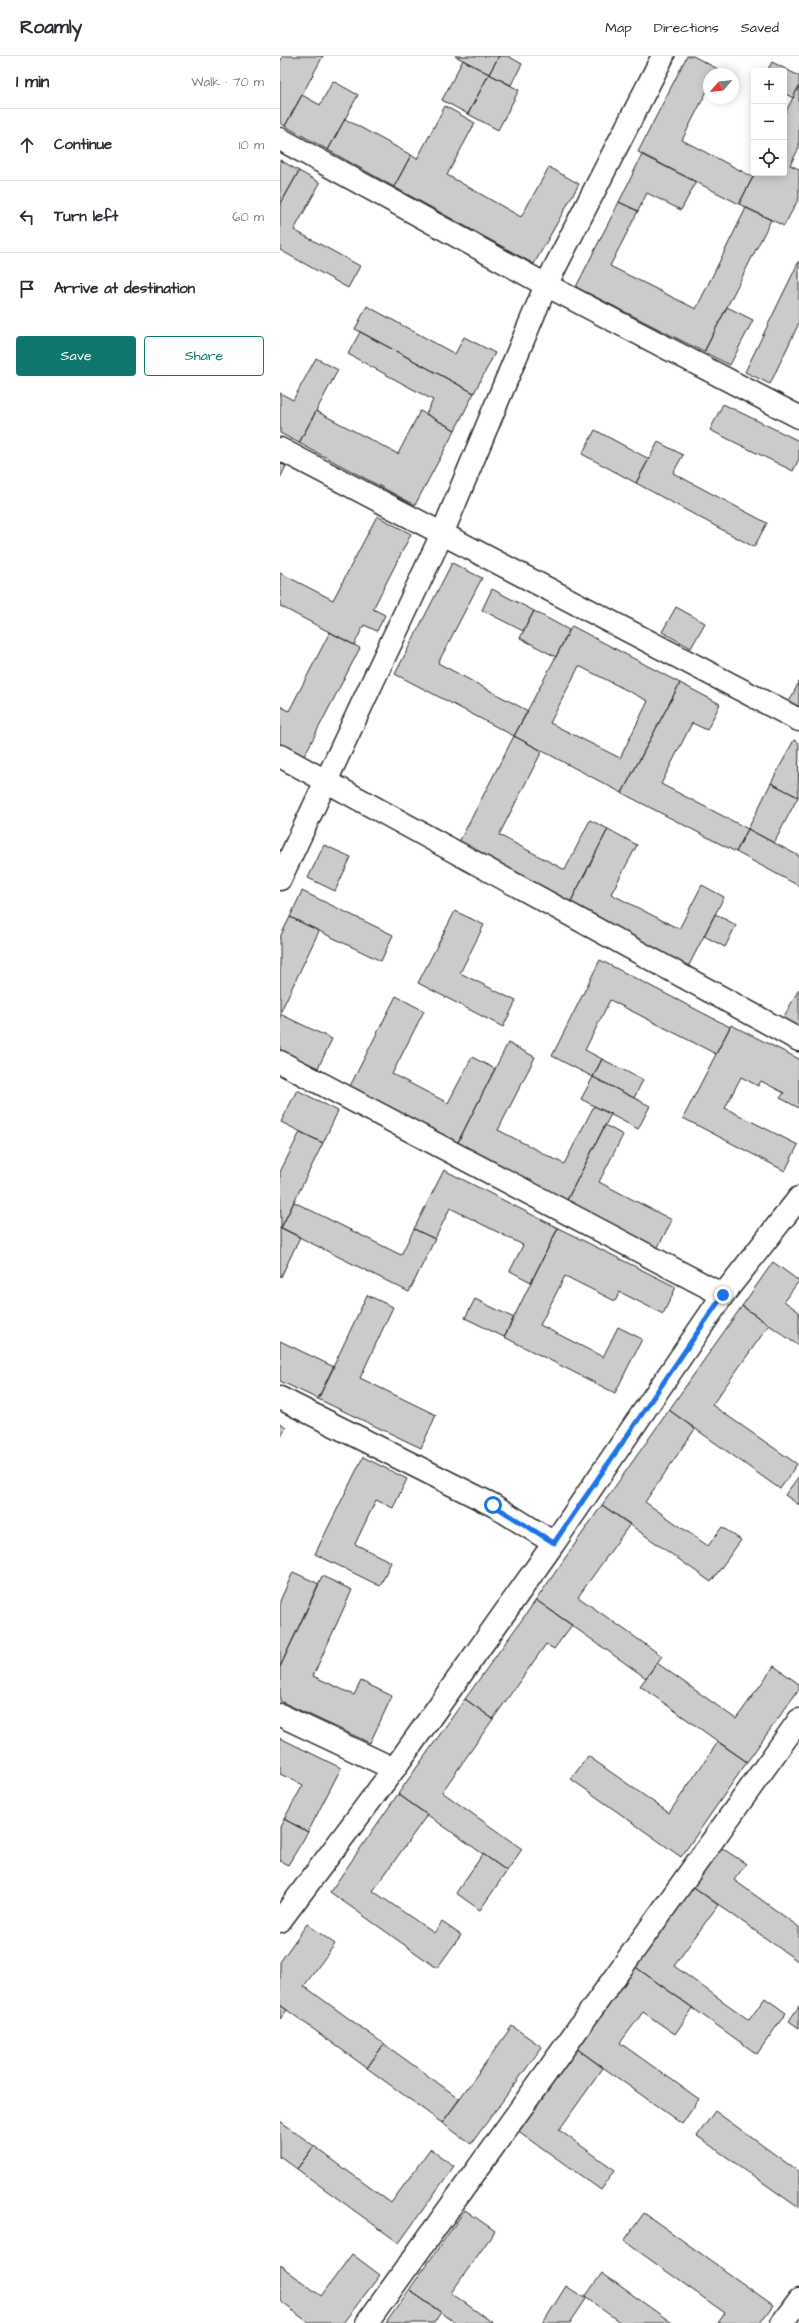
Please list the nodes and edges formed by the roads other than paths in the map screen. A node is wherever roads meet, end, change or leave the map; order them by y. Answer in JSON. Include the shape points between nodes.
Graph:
{"nodes":[{"id":1,"x":663,"y":56,"type":"edge"},
{"id":2,"x":280,"y":139,"type":"edge"},
{"id":3,"x":546,"y":285,"type":"junction"},
{"id":4,"x":799,"y":417,"type":"edge"},
{"id":5,"x":280,"y":449,"type":"edge"},
{"id":6,"x":442,"y":534,"type":"junction"},
{"id":7,"x":799,"y":720,"type":"edge"},
{"id":8,"x":280,"y":756,"type":"edge"},
{"id":9,"x":328,"y":781,"type":"junction"},
{"id":10,"x":280,"y":879,"type":"edge"},
{"id":11,"x":799,"y":1040,"type":"edge"},
{"id":12,"x":280,"y":1062,"type":"edge"},
{"id":13,"x":799,"y":1198,"type":"edge"},
{"id":14,"x":723,"y":1295,"type":"junction"},
{"id":15,"x":280,"y":1398,"type":"edge"},
{"id":16,"x":554,"y":1543,"type":"junction"},
{"id":17,"x":280,"y":1716,"type":"edge"},
{"id":18,"x":799,"y":1720,"type":"edge"},
{"id":19,"x":394,"y":1769,"type":"junction"},
{"id":20,"x":280,"y":1921,"type":"edge"},
{"id":21,"x":799,"y":2300,"type":"edge"},
{"id":22,"x":367,"y":2323,"type":"edge"},
{"id":23,"x":782,"y":2323,"type":"edge"}],
"edges":[{"from":1,"to":3,"type":"street"},
{"from":2,"to":3,"type":"street"},
{"from":3,"to":4,"type":"street"},
{"from":3,"to":6,"type":"street"},
{"from":5,"to":6,"type":"street"},
{"from":6,"to":7,"type":"street"},
{"from":6,"to":9,"type":"street"},
{"from":8,"to":9,"type":"street"},
{"from":9,"to":10,"type":"street"},
{"from":9,"to":11,"type":"street"},
{"from":12,"to":14,"type":"street"},
{"from":13,"to":14,"type":"street"},
{"from":14,"to":16,"type":"street"},
{"from":15,"to":16,"type":"street","via":[[493,1505]]},
{"from":16,"to":19,"type":"street"},
{"from":17,"to":19,"type":"street"},
{"from":18,"to":22,"type":"street"},
{"from":19,"to":20,"type":"street"},
{"from":21,"to":23,"type":"street"}]}
